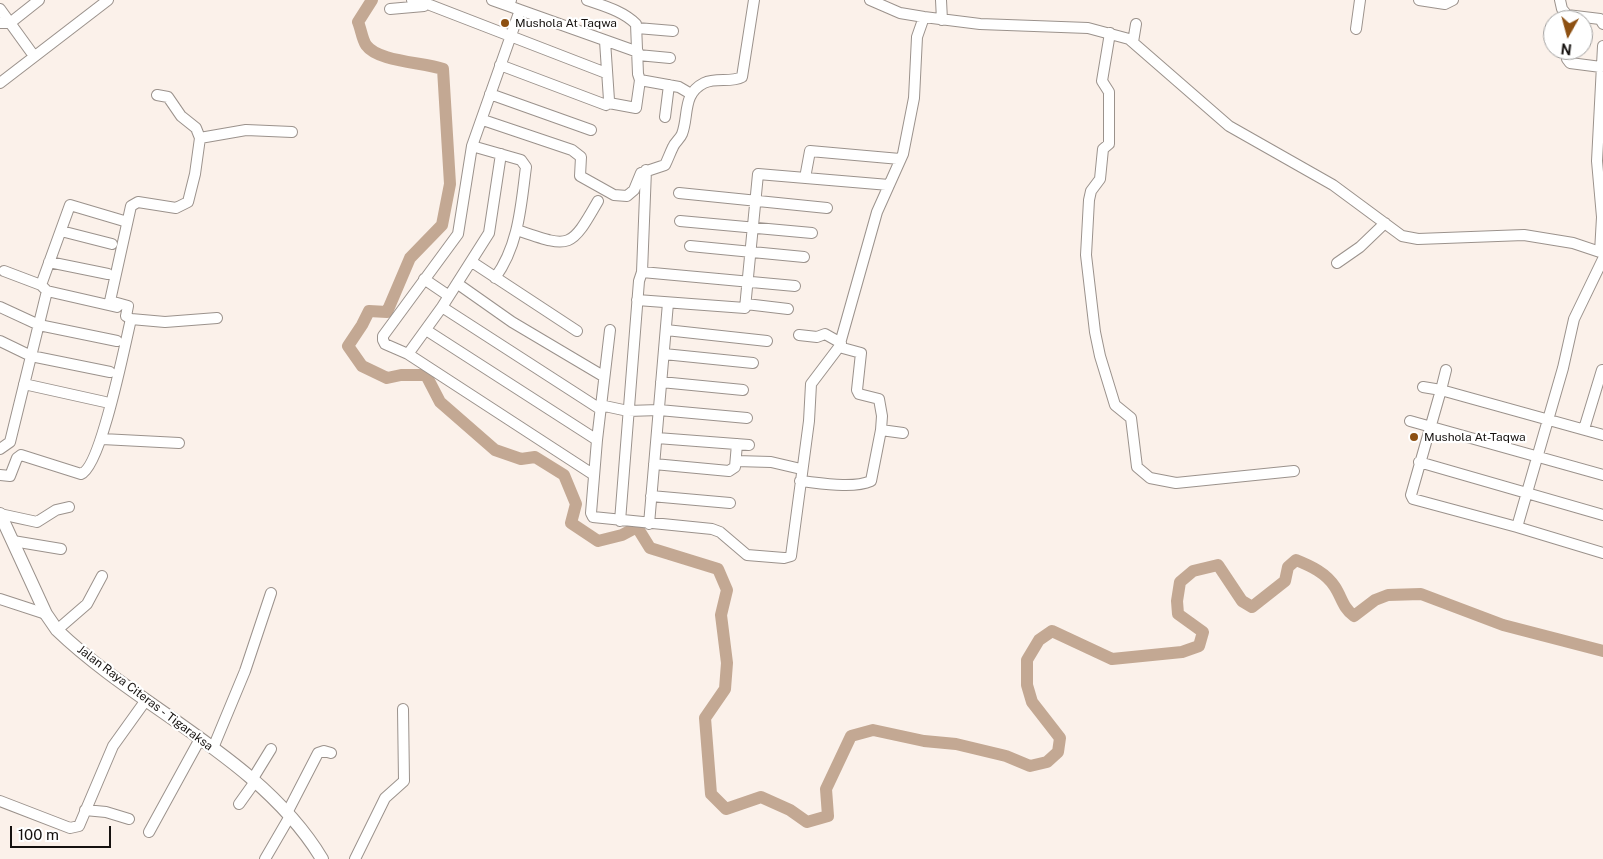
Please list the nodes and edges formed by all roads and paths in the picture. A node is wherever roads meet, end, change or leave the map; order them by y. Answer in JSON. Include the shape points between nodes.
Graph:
{"nodes":[{"id":1,"x":39,"y":0,"type":"edge"},
{"id":2,"x":102,"y":0,"type":"edge"},
{"id":3,"x":108,"y":0,"type":"edge"},
{"id":4,"x":412,"y":0,"type":"edge"},
{"id":5,"x":492,"y":0,"type":"edge"},
{"id":6,"x":587,"y":0,"type":"edge"},
{"id":7,"x":754,"y":0,"type":"edge"},
{"id":8,"x":870,"y":0,"type":"edge"},
{"id":9,"x":941,"y":0,"type":"edge"},
{"id":10,"x":1360,"y":0,"type":"edge"},
{"id":11,"x":1419,"y":0,"type":"edge"},
{"id":12,"x":1453,"y":0,"type":"edge"},
{"id":13,"x":27,"y":3,"type":"edge"},
{"id":14,"x":510,"y":3,"type":"edge"},
{"id":15,"x":614,"y":4,"type":"edge"},
{"id":16,"x":430,"y":5,"type":"junction"},
{"id":17,"x":0,"y":9,"type":"edge"},
{"id":18,"x":390,"y":9,"type":"dead end"},
{"id":19,"x":520,"y":10,"type":"junction"},
{"id":20,"x":924,"y":18,"type":"junction"},
{"id":21,"x":942,"y":20,"type":"junction"},
{"id":22,"x":5,"y":23,"type":"edge"},
{"id":23,"x":1136,"y":24,"type":"dead end"},
{"id":24,"x":637,"y":28,"type":"junction"},
{"id":25,"x":1356,"y":30,"type":"dead end"},
{"id":26,"x":673,"y":31,"type":"dead end"},
{"id":27,"x":1110,"y":33,"type":"junction"},
{"id":28,"x":510,"y":36,"type":"junction"},
{"id":29,"x":605,"y":41,"type":"junction"},
{"id":30,"x":1133,"y":42,"type":"junction"},
{"id":31,"x":1603,"y":46,"type":"edge"},
{"id":32,"x":638,"y":53,"type":"junction"},
{"id":33,"x":33,"y":55,"type":"junction"},
{"id":34,"x":670,"y":58,"type":"dead end"},
{"id":35,"x":1567,"y":60,"type":"edge"},
{"id":36,"x":500,"y":65,"type":"junction"},
{"id":37,"x":1601,"y":67,"type":"junction"},
{"id":38,"x":606,"y":73,"type":"junction"},
{"id":39,"x":0,"y":78,"type":"edge"},
{"id":40,"x":640,"y":80,"type":"junction"},
{"id":41,"x":0,"y":83,"type":"edge"},
{"id":42,"x":669,"y":85,"type":"junction"},
{"id":43,"x":157,"y":94,"type":"dead end"},
{"id":44,"x":490,"y":94,"type":"junction"},
{"id":45,"x":691,"y":94,"type":"junction"},
{"id":46,"x":609,"y":103,"type":"junction"},
{"id":47,"x":665,"y":116,"type":"dead end"},
{"id":48,"x":483,"y":120,"type":"junction"},
{"id":49,"x":591,"y":130,"type":"dead end"},
{"id":50,"x":292,"y":132,"type":"dead end"},
{"id":51,"x":200,"y":138,"type":"junction"},
{"id":52,"x":472,"y":146,"type":"junction"},
{"id":53,"x":501,"y":154,"type":"junction"},
{"id":54,"x":900,"y":159,"type":"junction"},
{"id":55,"x":646,"y":170,"type":"junction"},
{"id":56,"x":805,"y":178,"type":"junction"},
{"id":57,"x":889,"y":185,"type":"junction"},
{"id":58,"x":679,"y":193,"type":"dead end"},
{"id":59,"x":755,"y":200,"type":"junction"},
{"id":60,"x":598,"y":201,"type":"dead end"},
{"id":61,"x":827,"y":208,"type":"dead end"},
{"id":62,"x":124,"y":220,"type":"dead end"},
{"id":63,"x":680,"y":221,"type":"dead end"},
{"id":64,"x":1385,"y":223,"type":"junction"},
{"id":65,"x":752,"y":227,"type":"junction"},
{"id":66,"x":517,"y":230,"type":"junction"},
{"id":67,"x":60,"y":231,"type":"junction"},
{"id":68,"x":812,"y":233,"type":"dead end"},
{"id":69,"x":112,"y":244,"type":"dead end"},
{"id":70,"x":690,"y":246,"type":"dead end"},
{"id":71,"x":750,"y":252,"type":"junction"},
{"id":72,"x":1602,"y":255,"type":"edge"},
{"id":73,"x":804,"y":257,"type":"dead end"},
{"id":74,"x":49,"y":262,"type":"junction"},
{"id":75,"x":472,"y":262,"type":"junction"},
{"id":76,"x":1337,"y":263,"type":"dead end"},
{"id":77,"x":4,"y":271,"type":"dead end"},
{"id":78,"x":642,"y":272,"type":"junction"},
{"id":79,"x":108,"y":274,"type":"dead end"},
{"id":80,"x":424,"y":278,"type":"junction"},
{"id":81,"x":496,"y":278,"type":"junction"},
{"id":82,"x":748,"y":282,"type":"junction"},
{"id":83,"x":458,"y":284,"type":"junction"},
{"id":84,"x":795,"y":286,"type":"dead end"},
{"id":85,"x":44,"y":288,"type":"junction"},
{"id":86,"x":450,"y":296,"type":"junction"},
{"id":87,"x":637,"y":300,"type":"junction"},
{"id":88,"x":668,"y":303,"type":"junction"},
{"id":89,"x":746,"y":304,"type":"junction"},
{"id":90,"x":0,"y":307,"type":"edge"},
{"id":91,"x":120,"y":307,"type":"dead end"},
{"id":92,"x":442,"y":307,"type":"junction"},
{"id":93,"x":788,"y":309,"type":"dead end"},
{"id":94,"x":217,"y":318,"type":"dead end"},
{"id":95,"x":131,"y":319,"type":"junction"},
{"id":96,"x":39,"y":324,"type":"junction"},
{"id":97,"x":426,"y":330,"type":"junction"},
{"id":98,"x":610,"y":330,"type":"dead end"},
{"id":99,"x":666,"y":330,"type":"junction"},
{"id":100,"x":577,"y":331,"type":"dead end"},
{"id":101,"x":799,"y":334,"type":"dead end"},
{"id":102,"x":767,"y":340,"type":"dead end"},
{"id":103,"x":0,"y":341,"type":"edge"},
{"id":104,"x":117,"y":341,"type":"dead end"},
{"id":105,"x":840,"y":345,"type":"junction"},
{"id":106,"x":408,"y":354,"type":"junction"},
{"id":107,"x":664,"y":354,"type":"junction"},
{"id":108,"x":31,"y":356,"type":"junction"},
{"id":109,"x":753,"y":363,"type":"dead end"},
{"id":110,"x":1446,"y":370,"type":"dead end"},
{"id":111,"x":1602,"y":370,"type":"edge"},
{"id":112,"x":110,"y":372,"type":"dead end"},
{"id":113,"x":603,"y":376,"type":"junction"},
{"id":114,"x":661,"y":382,"type":"junction"},
{"id":115,"x":24,"y":384,"type":"junction"},
{"id":116,"x":1423,"y":387,"type":"dead end"},
{"id":117,"x":743,"y":390,"type":"dead end"},
{"id":118,"x":1441,"y":390,"type":"junction"},
{"id":119,"x":105,"y":402,"type":"dead end"},
{"id":120,"x":600,"y":407,"type":"junction"},
{"id":121,"x":659,"y":410,"type":"junction"},
{"id":122,"x":628,"y":411,"type":"junction"},
{"id":123,"x":747,"y":418,"type":"dead end"},
{"id":124,"x":1547,"y":419,"type":"junction"},
{"id":125,"x":1410,"y":421,"type":"dead end"},
{"id":126,"x":1429,"y":426,"type":"junction"},
{"id":127,"x":1584,"y":429,"type":"junction"},
{"id":128,"x":881,"y":430,"type":"junction"},
{"id":129,"x":903,"y":433,"type":"dead end"},
{"id":130,"x":1603,"y":435,"type":"edge"},
{"id":131,"x":656,"y":438,"type":"junction"},
{"id":132,"x":102,"y":440,"type":"junction"},
{"id":133,"x":596,"y":440,"type":"junction"},
{"id":134,"x":179,"y":443,"type":"dead end"},
{"id":135,"x":737,"y":444,"type":"junction"},
{"id":136,"x":749,"y":445,"type":"dead end"},
{"id":137,"x":0,"y":449,"type":"edge"},
{"id":138,"x":1537,"y":455,"type":"junction"},
{"id":139,"x":736,"y":461,"type":"junction"},
{"id":140,"x":1419,"y":462,"type":"junction"},
{"id":141,"x":654,"y":464,"type":"junction"},
{"id":142,"x":801,"y":469,"type":"junction"},
{"id":143,"x":1294,"y":472,"type":"dead end"},
{"id":144,"x":0,"y":475,"type":"edge"},
{"id":145,"x":594,"y":475,"type":"junction"},
{"id":146,"x":1603,"y":475,"type":"edge"},
{"id":147,"x":800,"y":482,"type":"junction"},
{"id":148,"x":1527,"y":492,"type":"junction"},
{"id":149,"x":651,"y":496,"type":"junction"},
{"id":150,"x":730,"y":503,"type":"dead end"},
{"id":151,"x":69,"y":507,"type":"dead end"},
{"id":152,"x":0,"y":514,"type":"edge"},
{"id":153,"x":1603,"y":515,"type":"edge"},
{"id":154,"x":620,"y":521,"type":"junction"},
{"id":155,"x":649,"y":524,"type":"junction"},
{"id":156,"x":1517,"y":527,"type":"junction"},
{"id":157,"x":13,"y":542,"type":"junction"},
{"id":158,"x":61,"y":549,"type":"dead end"},
{"id":159,"x":1603,"y":553,"type":"edge"},
{"id":160,"x":102,"y":576,"type":"dead end"},
{"id":161,"x":271,"y":593,"type":"dead end"},
{"id":162,"x":0,"y":599,"type":"edge"},
{"id":163,"x":46,"y":614,"type":"junction"},
{"id":164,"x":57,"y":630,"type":"junction"},
{"id":165,"x":146,"y":700,"type":"junction"},
{"id":166,"x":403,"y":710,"type":"dead end"},
{"id":167,"x":200,"y":739,"type":"junction"},
{"id":168,"x":213,"y":748,"type":"junction"},
{"id":169,"x":271,"y":749,"type":"dead end"},
{"id":170,"x":331,"y":753,"type":"dead end"},
{"id":171,"x":253,"y":781,"type":"junction"},
{"id":172,"x":0,"y":801,"type":"edge"},
{"id":173,"x":239,"y":804,"type":"dead end"},
{"id":174,"x":85,"y":810,"type":"junction"},
{"id":175,"x":288,"y":815,"type":"junction"},
{"id":176,"x":129,"y":820,"type":"dead end"},
{"id":177,"x":150,"y":832,"type":"dead end"},
{"id":178,"x":265,"y":859,"type":"edge"},
{"id":179,"x":322,"y":859,"type":"edge"},
{"id":180,"x":355,"y":859,"type":"edge"}],
"edges":[{"from":1,"to":13,"type":"street"},
{"from":2,"to":33,"type":"street"},
{"from":3,"to":33,"type":"street"},
{"from":4,"to":16,"type":"street"},
{"from":5,"to":14,"type":"street"},
{"from":6,"to":15,"type":"street"},
{"from":7,"to":45,"type":"street","via":[[742,77],[710,80]]},
{"from":8,"to":20,"type":"street","via":[[900,13]]},
{"from":9,"to":21,"type":"street"},
{"from":10,"to":25,"type":"street"},
{"from":11,"to":12,"type":"street","via":[[1445,4]]},
{"from":13,"to":22,"type":"street"},
{"from":14,"to":19,"type":"street"},
{"from":15,"to":24,"type":"street"},
{"from":16,"to":18,"type":"street"},
{"from":16,"to":28,"type":"street"},
{"from":17,"to":22,"type":"street"},
{"from":19,"to":28,"type":"street"},
{"from":19,"to":29,"type":"street"},
{"from":20,"to":21,"type":"street"},
{"from":20,"to":54,"type":"street","via":[[917,38],[914,98]]},
{"from":21,"to":27,"type":"street","via":[[1088,28]]},
{"from":22,"to":33,"type":"street"},
{"from":23,"to":30,"type":"street"},
{"from":24,"to":26,"type":"street"},
{"from":24,"to":32,"type":"street"},
{"from":27,"to":30,"type":"street"},
{"from":27,"to":143,"type":"street","via":[[1102,81],[1110,92],[1109,144],[1103,149],[1100,179],[1089,200],[1086,255],[1094,332],[1115,406],[1130,418],[1137,467],[1150,478],[1176,483]]},
{"from":28,"to":36,"type":"street"},
{"from":28,"to":38,"type":"street"},
{"from":29,"to":32,"type":"street"},
{"from":29,"to":38,"type":"street"},
{"from":30,"to":64,"type":"street","via":[[1229,126],[1333,185]]},
{"from":31,"to":37,"type":"street"},
{"from":32,"to":34,"type":"street"},
{"from":32,"to":40,"type":"street"},
{"from":33,"to":39,"type":"street"},
{"from":33,"to":41,"type":"street"},
{"from":35,"to":37,"type":"street"},
{"from":36,"to":44,"type":"street"},
{"from":36,"to":46,"type":"street","via":[[603,104]]},
{"from":37,"to":72,"type":"street","via":[[1597,161]]},
{"from":38,"to":46,"type":"street"},
{"from":40,"to":42,"type":"street"},
{"from":40,"to":46,"type":"street","via":[[636,108]]},
{"from":42,"to":45,"type":"street"},
{"from":42,"to":47,"type":"street"},
{"from":43,"to":51,"type":"street","via":[[168,97],[181,116],[196,128]]},
{"from":44,"to":48,"type":"street"},
{"from":44,"to":49,"type":"street"},
{"from":45,"to":55,"type":"street","via":[[686,104],[682,134],[667,161],[660,167]]},
{"from":48,"to":52,"type":"street"},
{"from":48,"to":55,"type":"street","via":[[578,153],[581,157],[580,176],[614,195],[631,194],[639,176]]},
{"from":50,"to":51,"type":"street","via":[[246,130]]},
{"from":51,"to":95,"type":"street","via":[[188,202],[176,208],[138,202],[132,206],[110,300],[128,306],[126,316]]},
{"from":52,"to":53,"type":"street"},
{"from":52,"to":80,"type":"street","via":[[458,234]]},
{"from":53,"to":66,"type":"street","via":[[520,160],[526,167]]},
{"from":53,"to":75,"type":"street","via":[[489,233]]},
{"from":54,"to":56,"type":"street","via":[[810,151]]},
{"from":54,"to":57,"type":"street"},
{"from":55,"to":78,"type":"street"},
{"from":56,"to":57,"type":"street"},
{"from":56,"to":59,"type":"street","via":[[758,174]]},
{"from":57,"to":105,"type":"street","via":[[878,212]]},
{"from":58,"to":59,"type":"street"},
{"from":59,"to":61,"type":"street"},
{"from":59,"to":65,"type":"street"},
{"from":60,"to":66,"type":"street","via":[[580,232],[571,240],[554,242]]},
{"from":62,"to":67,"type":"street","via":[[70,205]]},
{"from":63,"to":65,"type":"street"},
{"from":64,"to":72,"type":"street","via":[[1410,238],[1524,235],[1573,243]]},
{"from":64,"to":76,"type":"street"},
{"from":65,"to":68,"type":"street"},
{"from":65,"to":71,"type":"street"},
{"from":66,"to":81,"type":"street","via":[[510,253]]},
{"from":67,"to":69,"type":"street"},
{"from":67,"to":74,"type":"street"},
{"from":70,"to":71,"type":"street"},
{"from":71,"to":73,"type":"street"},
{"from":71,"to":82,"type":"street"},
{"from":72,"to":124,"type":"street","via":[[1574,319]]},
{"from":74,"to":79,"type":"street"},
{"from":74,"to":85,"type":"street"},
{"from":75,"to":81,"type":"street"},
{"from":75,"to":83,"type":"street"},
{"from":77,"to":85,"type":"street"},
{"from":78,"to":82,"type":"street"},
{"from":78,"to":87,"type":"street"},
{"from":80,"to":86,"type":"street"},
{"from":80,"to":106,"type":"street","via":[[383,336],[385,344]]},
{"from":81,"to":100,"type":"street"},
{"from":82,"to":84,"type":"street"},
{"from":82,"to":89,"type":"street"},
{"from":83,"to":86,"type":"street"},
{"from":83,"to":113,"type":"street","via":[[512,322]]},
{"from":85,"to":91,"type":"street"},
{"from":85,"to":96,"type":"street"},
{"from":86,"to":92,"type":"street"},
{"from":87,"to":88,"type":"street"},
{"from":87,"to":122,"type":"street"},
{"from":88,"to":89,"type":"street","via":[[740,309]]},
{"from":88,"to":99,"type":"street"},
{"from":89,"to":93,"type":"street"},
{"from":90,"to":96,"type":"street"},
{"from":92,"to":97,"type":"street"},
{"from":92,"to":120,"type":"street"},
{"from":94,"to":95,"type":"street","via":[[165,322]]},
{"from":95,"to":132,"type":"street"},
{"from":96,"to":104,"type":"street"},
{"from":96,"to":108,"type":"street"},
{"from":97,"to":106,"type":"street"},
{"from":97,"to":133,"type":"street"},
{"from":98,"to":113,"type":"street"},
{"from":99,"to":102,"type":"street"},
{"from":99,"to":107,"type":"street"},
{"from":101,"to":105,"type":"street","via":[[817,337],[825,334]]},
{"from":103,"to":108,"type":"street"},
{"from":105,"to":128,"type":"street","via":[[861,353],[857,390],[859,394],[879,399]]},
{"from":105,"to":142,"type":"street","via":[[811,384]]},
{"from":106,"to":145,"type":"street"},
{"from":107,"to":109,"type":"street"},
{"from":107,"to":114,"type":"street"},
{"from":108,"to":112,"type":"street"},
{"from":108,"to":115,"type":"street"},
{"from":110,"to":118,"type":"street"},
{"from":111,"to":127,"type":"street"},
{"from":113,"to":120,"type":"street"},
{"from":114,"to":117,"type":"street"},
{"from":114,"to":121,"type":"street"},
{"from":115,"to":119,"type":"street"},
{"from":115,"to":137,"type":"street","via":[[10,442]]},
{"from":116,"to":118,"type":"street"},
{"from":118,"to":124,"type":"street"},
{"from":118,"to":126,"type":"street"},
{"from":120,"to":122,"type":"street"},
{"from":120,"to":133,"type":"street"},
{"from":121,"to":122,"type":"street"},
{"from":121,"to":123,"type":"street"},
{"from":121,"to":131,"type":"street"},
{"from":122,"to":154,"type":"street"},
{"from":124,"to":127,"type":"street"},
{"from":124,"to":138,"type":"street"},
{"from":125,"to":126,"type":"street"},
{"from":126,"to":138,"type":"street"},
{"from":126,"to":140,"type":"street"},
{"from":127,"to":130,"type":"street"},
{"from":128,"to":129,"type":"street"},
{"from":128,"to":147,"type":"street","via":[[871,481]]},
{"from":131,"to":135,"type":"street"},
{"from":131,"to":141,"type":"street"},
{"from":132,"to":134,"type":"street"},
{"from":132,"to":144,"type":"street","via":[[84,474],[21,455],[10,476]]},
{"from":133,"to":145,"type":"street"},
{"from":135,"to":136,"type":"street"},
{"from":135,"to":139,"type":"street"},
{"from":138,"to":146,"type":"street"},
{"from":138,"to":148,"type":"street"},
{"from":139,"to":141,"type":"street","via":[[735,467],[729,471]]},
{"from":139,"to":142,"type":"street","via":[[770,462]]},
{"from":140,"to":148,"type":"street"},
{"from":140,"to":156,"type":"street","via":[[1411,498]]},
{"from":141,"to":149,"type":"street"},
{"from":142,"to":147,"type":"street"},
{"from":145,"to":154,"type":"street","via":[[592,515]]},
{"from":147,"to":155,"type":"street","via":[[789,558],[748,555],[712,529]]},
{"from":148,"to":153,"type":"street"},
{"from":148,"to":156,"type":"street"},
{"from":149,"to":150,"type":"street"},
{"from":149,"to":155,"type":"street"},
{"from":151,"to":152,"type":"street","via":[[56,510],[37,522]]},
{"from":152,"to":157,"type":"main road","name":"Jalan Raya Citeras - Tigaraksa"},
{"from":154,"to":155,"type":"street"},
{"from":156,"to":159,"type":"street"},
{"from":157,"to":158,"type":"street"},
{"from":157,"to":163,"type":"main road","name":"Jalan Raya Citeras - Tigaraksa"},
{"from":160,"to":164,"type":"street","via":[[87,604]]},
{"from":161,"to":168,"type":"street","via":[[245,671]]},
{"from":162,"to":163,"type":"street"},
{"from":163,"to":164,"type":"main road","name":"Jalan Raya Citeras - Tigaraksa"},
{"from":164,"to":165,"type":"main road","name":"Jalan Raya Citeras - Tigaraksa"},
{"from":165,"to":167,"type":"main road","name":"Jalan Raya Citeras - Tigaraksa"},
{"from":165,"to":174,"type":"street","via":[[113,746]]},
{"from":166,"to":180,"type":"street","via":[[404,781],[385,798]]},
{"from":167,"to":168,"type":"main road","name":"Jalan Raya Citeras - Tigaraksa"},
{"from":167,"to":177,"type":"street"},
{"from":168,"to":171,"type":"main road","name":"Jalan Raya Citeras - Tigaraksa"},
{"from":169,"to":171,"type":"street"},
{"from":170,"to":175,"type":"street","via":[[324,750],[318,753]]},
{"from":171,"to":173,"type":"street"},
{"from":171,"to":175,"type":"main road","name":"Jalan Raya Citeras - Tigaraksa"},
{"from":172,"to":174,"type":"street","via":[[73,828],[78,826]]},
{"from":174,"to":176,"type":"street","via":[[106,812]]},
{"from":175,"to":178,"type":"street"},
{"from":175,"to":179,"type":"main road","name":"Jalan Raya Citeras - Tigaraksa"}]}
